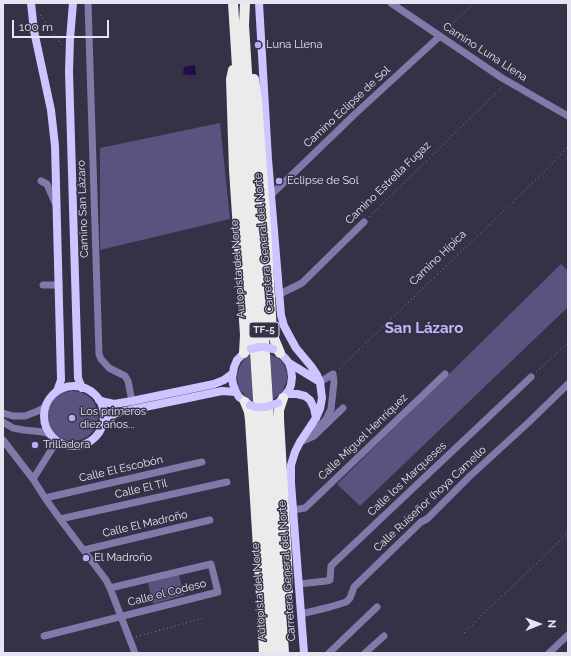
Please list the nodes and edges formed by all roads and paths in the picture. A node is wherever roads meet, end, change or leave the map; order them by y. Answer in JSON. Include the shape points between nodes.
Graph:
{"nodes":[{"id":1,"x":31,"y":3,"type":"edge"},
{"id":2,"x":73,"y":3,"type":"edge"},
{"id":3,"x":88,"y":3,"type":"edge"},
{"id":4,"x":233,"y":3,"type":"edge"},
{"id":5,"x":259,"y":3,"type":"edge"},
{"id":6,"x":391,"y":3,"type":"edge"},
{"id":7,"x":474,"y":3,"type":"edge"},
{"id":8,"x":245,"y":5,"type":"edge"},
{"id":9,"x":32,"y":14,"type":"junction"},
{"id":10,"x":440,"y":36,"type":"junction"},
{"id":11,"x":70,"y":47,"type":"junction"},
{"id":12,"x":236,"y":56,"type":"junction"},
{"id":13,"x":508,"y":81,"type":"junction"},
{"id":14,"x":568,"y":116,"type":"edge"},
{"id":15,"x":568,"y":147,"type":"edge"},
{"id":16,"x":41,"y":180,"type":"dead end"},
{"id":17,"x":271,"y":195,"type":"junction"},
{"id":18,"x":56,"y":206,"type":"junction"},
{"id":19,"x":364,"y":222,"type":"joint"},
{"id":20,"x":43,"y":285,"type":"dead end"},
{"id":21,"x":58,"y":285,"type":"junction"},
{"id":22,"x":278,"y":295,"type":"junction"},
{"id":23,"x":568,"y":343,"type":"edge"},
{"id":24,"x":247,"y":351,"type":"junction"},
{"id":25,"x":277,"y":351,"type":"junction"},
{"id":26,"x":289,"y":363,"type":"junction"},
{"id":27,"x":232,"y":374,"type":"junction"},
{"id":28,"x":333,"y":374,"type":"junction"},
{"id":29,"x":445,"y":374,"type":"dead end"},
{"id":30,"x":531,"y":377,"type":"joint"},
{"id":31,"x":320,"y":382,"type":"junction"},
{"id":32,"x":568,"y":384,"type":"edge"},
{"id":33,"x":82,"y":388,"type":"junction"},
{"id":34,"x":57,"y":391,"type":"junction"},
{"id":35,"x":236,"y":392,"type":"junction"},
{"id":36,"x":283,"y":398,"type":"junction"},
{"id":37,"x":99,"y":400,"type":"junction"},
{"id":38,"x":132,"y":401,"type":"junction"},
{"id":39,"x":248,"y":403,"type":"junction"},
{"id":40,"x":45,"y":407,"type":"junction"},
{"id":41,"x":343,"y":408,"type":"dead end"},
{"id":42,"x":3,"y":413,"type":"edge"},
{"id":43,"x":316,"y":418,"type":"junction"},
{"id":44,"x":3,"y":422,"type":"edge"},
{"id":45,"x":102,"y":425,"type":"junction"},
{"id":46,"x":307,"y":431,"type":"junction"},
{"id":47,"x":50,"y":434,"type":"junction"},
{"id":48,"x":3,"y":440,"type":"edge"},
{"id":49,"x":57,"y":441,"type":"junction"},
{"id":50,"x":300,"y":442,"type":"junction"},
{"id":51,"x":202,"y":462,"type":"dead end"},
{"id":52,"x":33,"y":479,"type":"junction"},
{"id":53,"x":227,"y":482,"type":"dead end"},
{"id":54,"x":45,"y":498,"type":"junction"},
{"id":55,"x":294,"y":510,"type":"junction"},
{"id":56,"x":60,"y":519,"type":"junction"},
{"id":57,"x":210,"y":520,"type":"dead end"},
{"id":58,"x":568,"y":533,"type":"edge"},
{"id":59,"x":84,"y":550,"type":"junction"},
{"id":60,"x":299,"y":584,"type":"junction"},
{"id":61,"x":110,"y":588,"type":"junction"},
{"id":62,"x":377,"y":607,"type":"dead end"},
{"id":63,"x":301,"y":614,"type":"junction"},
{"id":64,"x":121,"y":616,"type":"junction"},
{"id":65,"x":204,"y":618,"type":"dead end"},
{"id":66,"x":464,"y":633,"type":"dead end"},
{"id":67,"x":568,"y":635,"type":"edge"},
{"id":68,"x":44,"y":636,"type":"dead end"},
{"id":69,"x":384,"y":636,"type":"dead end"},
{"id":70,"x":130,"y":639,"type":"junction"},
{"id":71,"x":135,"y":653,"type":"edge"},
{"id":72,"x":264,"y":653,"type":"edge"},
{"id":73,"x":274,"y":653,"type":"edge"},
{"id":74,"x":284,"y":653,"type":"edge"},
{"id":75,"x":290,"y":653,"type":"edge"},
{"id":76,"x":304,"y":653,"type":"edge"},
{"id":77,"x":329,"y":653,"type":"edge"},
{"id":78,"x":365,"y":653,"type":"edge"},
{"id":79,"x":549,"y":653,"type":"edge"}],
"edges":[{"from":1,"to":9,"type":"main road"},
{"from":2,"to":11,"type":"main road"},
{"from":3,"to":38,"type":"street","name":"Camino San Lázaro","via":[[99,354],[109,368],[125,376]]},
{"from":4,"to":12,"type":"highway","name":"Autopista del Norte","number":"TF-5"},
{"from":5,"to":17,"type":"main road","name":"Carretera General del Norte"},
{"from":6,"to":10,"type":"street","name":"Camino Luna Llena"},
{"from":7,"to":10,"type":"path"},
{"from":8,"to":25,"type":"highway","via":[[250,25],[257,101],[272,332]]},
{"from":8,"to":74,"type":"highway","name":"Autopista del Norte","number":"TF-5","via":[[244,25]]},
{"from":9,"to":11,"type":"path","via":[[39,13],[63,46]]},
{"from":9,"to":18,"type":"main road","via":[[54,131]]},
{"from":10,"to":13,"type":"street","name":"Camino Luna Llena"},
{"from":10,"to":17,"type":"street","name":"Camino Eclipse de Sol"},
{"from":11,"to":33,"type":"main road","via":[[78,378]]},
{"from":12,"to":24,"type":"highway","via":[[231,79],[234,170]]},
{"from":12,"to":73,"type":"highway","name":"Autopista del Norte","number":"TF-5"},
{"from":13,"to":14,"type":"street","name":"Camino Luna Llena"},
{"from":13,"to":19,"type":"path","name":"Camino Estrella Fugaz"},
{"from":15,"to":28,"type":"path","name":"Camino Hípica"},
{"from":16,"to":18,"type":"street","via":[[47,184]]},
{"from":17,"to":22,"type":"main road","name":"Carretera General del Norte"},
{"from":18,"to":21,"type":"main road"},
{"from":19,"to":22,"type":"street","name":"Camino Estrella Fugaz","via":[[302,283]]},
{"from":20,"to":21,"type":"street"},
{"from":21,"to":34,"type":"main road","via":[[61,380]]},
{"from":22,"to":31,"type":"main road","name":"Carretera General del Norte","via":[[284,326]]},
{"from":23,"to":30,"type":"path"},
{"from":24,"to":25,"type":"main road","bridge":true,"via":[[265,347]]},
{"from":24,"to":27,"type":"main road","via":[[237,360]]},
{"from":25,"to":26,"type":"main road"},
{"from":26,"to":31,"type":"main road"},
{"from":26,"to":36,"type":"main road","via":[[291,385]]},
{"from":27,"to":35,"type":"main road"},
{"from":27,"to":38,"type":"main road","via":[[214,384]]},
{"from":28,"to":31,"type":"street"},
{"from":28,"to":46,"type":"street","via":[[331,409],[319,427]]},
{"from":29,"to":55,"type":"street","name":"Calle Miguel Henríquez","via":[[305,508]]},
{"from":30,"to":60,"type":"street","name":"Calle los Marqueses","via":[[331,566],[330,580]]},
{"from":31,"to":43,"type":"main road","name":"Carretera General del Norte","via":[[322,398]]},
{"from":32,"to":63,"type":"street","name":"Calle Ruiseñor (hoya Camello","via":[[354,587],[346,602]]},
{"from":33,"to":34,"type":"main road","via":[[69,386]]},
{"from":33,"to":37,"type":"main road","via":[[89,390]]},
{"from":34,"to":40,"type":"main road"},
{"from":35,"to":39,"type":"main road"},
{"from":35,"to":45,"type":"main road","via":[[222,391],[116,413]]},
{"from":36,"to":39,"type":"main road","bridge":true,"via":[[266,407],[256,407]]},
{"from":36,"to":43,"type":"main road","via":[[297,394],[304,396],[310,400]]},
{"from":36,"to":75,"type":"highway","via":[[279,418]]},
{"from":37,"to":38,"type":"main road","via":[[114,404]]},
{"from":37,"to":45,"type":"main road","via":[[103,412]]},
{"from":39,"to":72,"type":"highway"},
{"from":40,"to":42,"type":"street","via":[[25,416]]},
{"from":40,"to":47,"type":"main road","via":[[44,421]]},
{"from":41,"to":50,"type":"street","via":[[314,436]]},
{"from":43,"to":46,"type":"main road","name":"Carretera General del Norte"},
{"from":44,"to":47,"type":"street","via":[[13,428]]},
{"from":45,"to":49,"type":"main road","via":[[94,438],[87,443],[72,446]]},
{"from":46,"to":50,"type":"main road","name":"Carretera General del Norte"},
{"from":47,"to":49,"type":"main road"},
{"from":48,"to":52,"type":"street"},
{"from":49,"to":52,"type":"street"},
{"from":50,"to":55,"type":"main road","name":"Carretera General del Norte","via":[[291,465]]},
{"from":51,"to":54,"type":"street","name":"Calle El Escobón"},
{"from":52,"to":54,"type":"street"},
{"from":53,"to":56,"type":"street","name":"Calle El Til"},
{"from":54,"to":56,"type":"street"},
{"from":55,"to":60,"type":"main road","name":"Carretera General del Norte"},
{"from":56,"to":59,"type":"street"},
{"from":57,"to":59,"type":"street","name":"Calle El Madroño"},
{"from":58,"to":66,"type":"path"},
{"from":59,"to":61,"type":"street"},
{"from":60,"to":63,"type":"main road","name":"Carretera General del Norte"},
{"from":61,"to":64,"type":"street"},
{"from":61,"to":64,"type":"street","name":"Calle el Codeso","via":[[211,564],[218,592]]},
{"from":62,"to":77,"type":"street"},
{"from":63,"to":76,"type":"main road","name":"Carretera General del Norte"},
{"from":64,"to":68,"type":"street","name":"Calle el Codeso"},
{"from":64,"to":70,"type":"street"},
{"from":65,"to":70,"type":"path"},
{"from":67,"to":79,"type":"street"},
{"from":69,"to":78,"type":"street"},
{"from":70,"to":71,"type":"street"}]}
